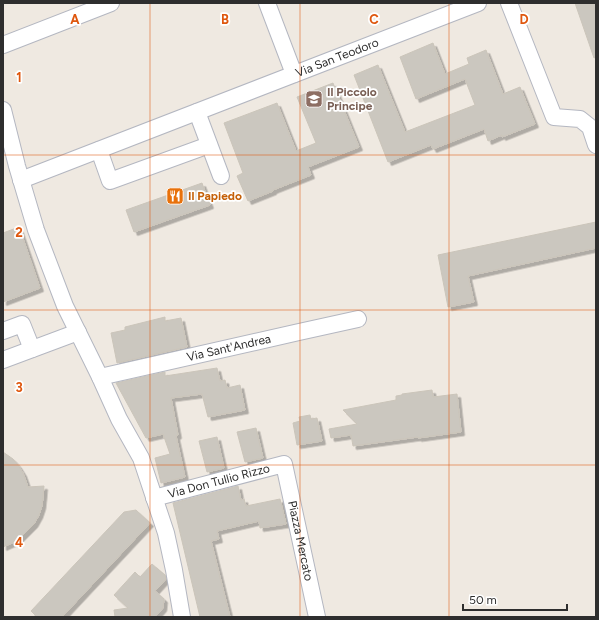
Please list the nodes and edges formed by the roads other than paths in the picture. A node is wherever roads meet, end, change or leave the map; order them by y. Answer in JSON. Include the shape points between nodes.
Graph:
{"nodes":[{"id":1,"x":111,"y":3,"type":"edge"},
{"id":2,"x":267,"y":3,"type":"edge"},
{"id":3,"x":478,"y":3,"type":"edge"},
{"id":4,"x":509,"y":3,"type":"edge"},
{"id":5,"x":3,"y":45,"type":"edge"},
{"id":6,"x":294,"y":74,"type":"junction"},
{"id":7,"x":3,"y":110,"type":"edge"},
{"id":8,"x":197,"y":112,"type":"junction"},
{"id":9,"x":593,"y":126,"type":"edge"},
{"id":10,"x":209,"y":145,"type":"junction"},
{"id":11,"x":596,"y":145,"type":"edge"},
{"id":12,"x":99,"y":150,"type":"junction"},
{"id":13,"x":14,"y":172,"type":"edge"},
{"id":14,"x":221,"y":176,"type":"dead end"},
{"id":15,"x":358,"y":319,"type":"dead end"},
{"id":16,"x":3,"y":331,"type":"edge"},
{"id":17,"x":78,"y":332,"type":"junction"},
{"id":18,"x":32,"y":349,"type":"junction"},
{"id":19,"x":3,"y":360,"type":"edge"},
{"id":20,"x":100,"y":377,"type":"junction"},
{"id":21,"x":284,"y":464,"type":"joint"},
{"id":22,"x":154,"y":498,"type":"junction"},
{"id":23,"x":182,"y":617,"type":"edge"},
{"id":24,"x":317,"y":617,"type":"edge"}],
"edges":[{"from":1,"to":5,"type":"street"},
{"from":2,"to":6,"type":"street"},
{"from":3,"to":6,"type":"street","name":"Via San Teodoro"},
{"from":4,"to":9,"type":"street","via":[[554,117],[580,119]]},
{"from":6,"to":8,"type":"street","name":"Via San Teodoro"},
{"from":7,"to":13,"type":"street"},
{"from":8,"to":10,"type":"street"},
{"from":8,"to":12,"type":"street","name":"Via San Teodoro"},
{"from":9,"to":11,"type":"street"},
{"from":10,"to":12,"type":"street","via":[[110,181]]},
{"from":10,"to":14,"type":"street"},
{"from":12,"to":13,"type":"street","name":"Via San Teodoro"},
{"from":13,"to":17,"type":"street","via":[[65,306]]},
{"from":15,"to":20,"type":"street","name":"Via Sant'Andrea"},
{"from":16,"to":18,"type":"street","via":[[22,324]]},
{"from":17,"to":18,"type":"street"},
{"from":17,"to":20,"type":"street"},
{"from":18,"to":19,"type":"street"},
{"from":20,"to":22,"type":"street","via":[[119,419],[141,458]]},
{"from":21,"to":22,"type":"street","name":"Via Don Tullio Rizzo"},
{"from":21,"to":24,"type":"street","name":"Piazza Mercato"},
{"from":22,"to":23,"type":"street","via":[[166,533]]}]}
